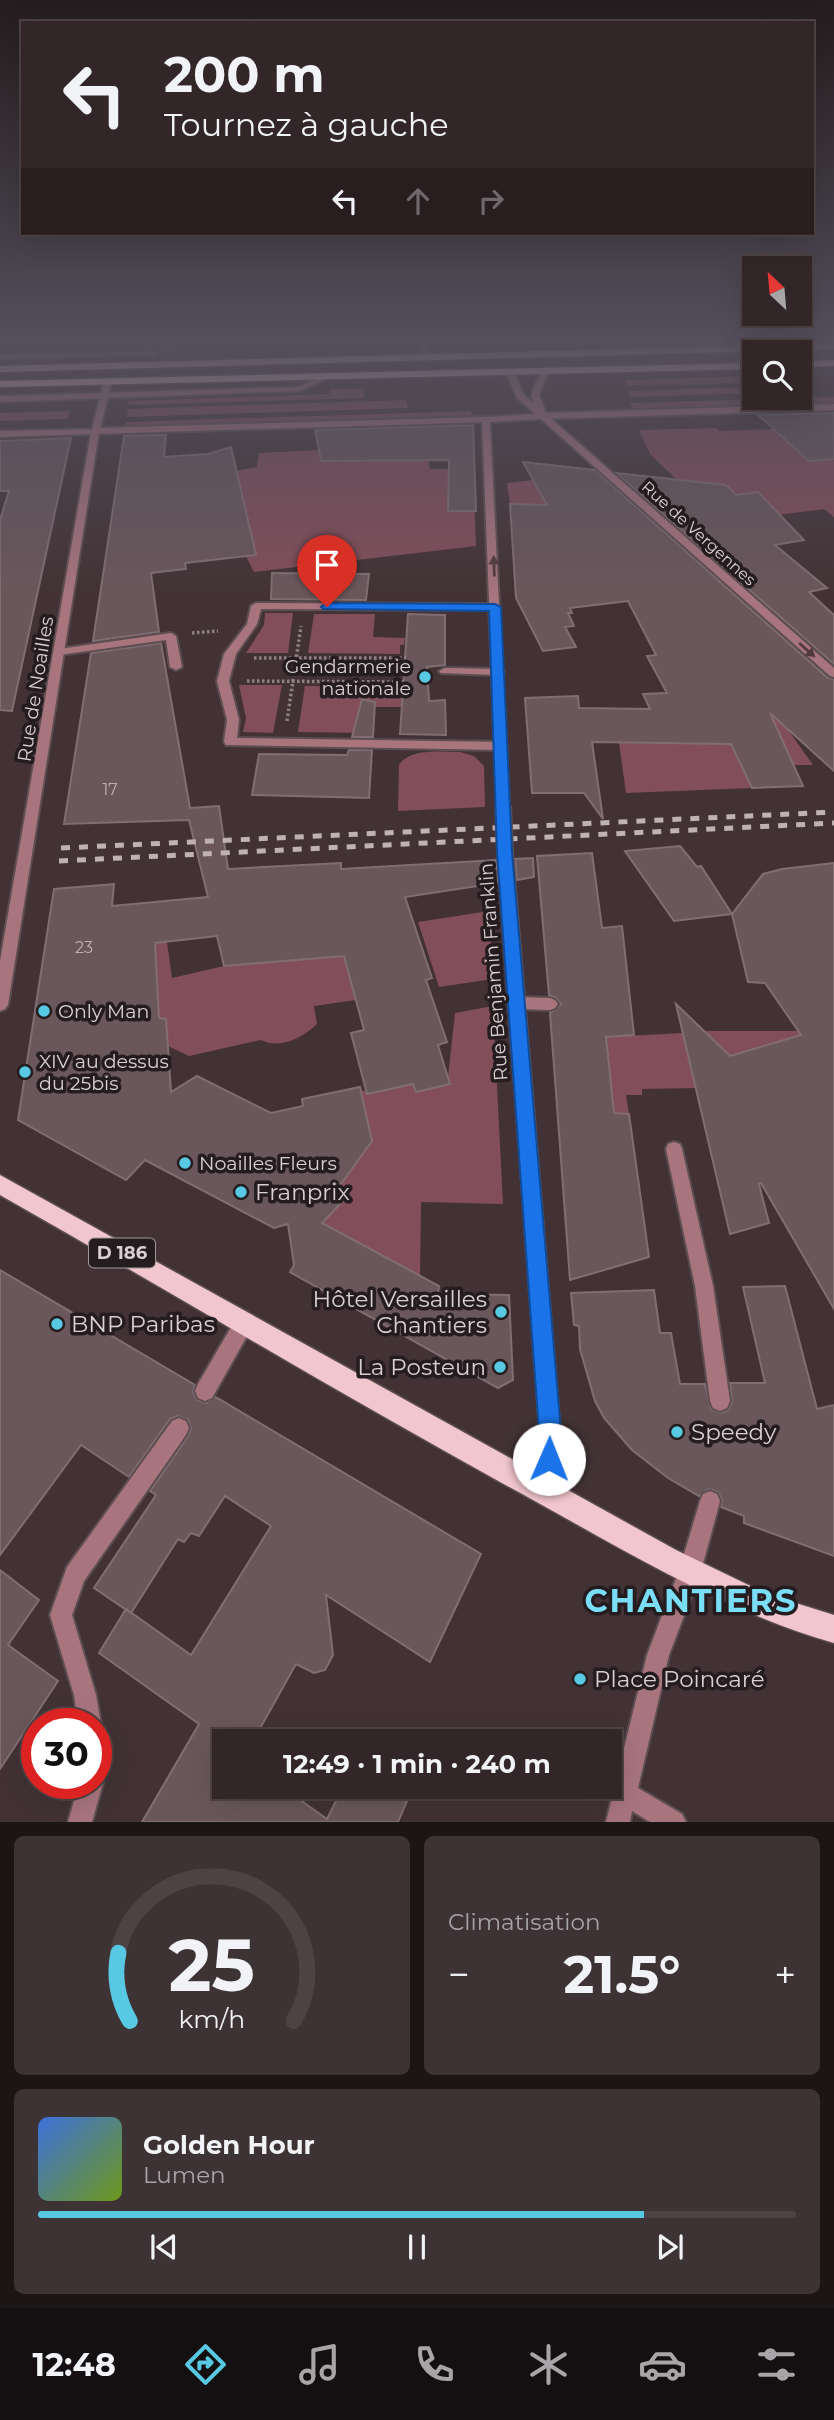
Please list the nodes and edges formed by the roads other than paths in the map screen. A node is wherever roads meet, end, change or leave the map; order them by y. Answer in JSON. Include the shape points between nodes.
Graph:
{"nodes":[{"id":1,"x":96,"y":427,"type":"edge"},
{"id":2,"x":211,"y":427,"type":"edge"},
{"id":3,"x":486,"y":427,"type":"edge"},
{"id":4,"x":555,"y":427,"type":"edge"},
{"id":5,"x":95,"y":430,"type":"junction"},
{"id":6,"x":0,"y":433,"type":"edge"},
{"id":7,"x":495,"y":607,"type":"junction"},
{"id":8,"x":59,"y":652,"type":"junction"},
{"id":9,"x":177,"y":667,"type":"dead end"},
{"id":10,"x":445,"y":671,"type":"dead end"},
{"id":11,"x":498,"y":671,"type":"junction"},
{"id":12,"x":834,"y":674,"type":"edge"},
{"id":13,"x":501,"y":746,"type":"junction"},
{"id":14,"x":516,"y":1003,"type":"junction"},
{"id":15,"x":550,"y":1004,"type":"dead end"},
{"id":16,"x":0,"y":1005,"type":"edge"},
{"id":17,"x":674,"y":1149,"type":"dead end"},
{"id":18,"x":0,"y":1184,"type":"edge"},
{"id":19,"x":244,"y":1323,"type":"junction"},
{"id":20,"x":205,"y":1391,"type":"dead end"},
{"id":21,"x":720,"y":1401,"type":"dead end"},
{"id":22,"x":179,"y":1428,"type":"dead end"},
{"id":23,"x":544,"y":1493,"type":"junction"},
{"id":24,"x":710,"y":1501,"type":"dead end"},
{"id":25,"x":690,"y":1570,"type":"junction"},
{"id":26,"x":834,"y":1629,"type":"edge"},
{"id":27,"x":87,"y":1708,"type":"edge"},
{"id":28,"x":625,"y":1794,"type":"junction"},
{"id":29,"x":86,"y":1799,"type":"edge"},
{"id":30,"x":80,"y":1822,"type":"edge"},
{"id":31,"x":618,"y":1822,"type":"edge"},
{"id":32,"x":674,"y":1822,"type":"edge"}],
"edges":[{"from":1,"to":5,"type":"street","name":"Rue de Noailles"},
{"from":2,"to":5,"type":"street"},
{"from":7,"to":3,"type":"street","name":"Rue Benjamin Franklin","one_way":true},
{"from":4,"to":12,"type":"street","name":"Rue de Vergennes","one_way":true},
{"from":5,"to":6,"type":"street"},
{"from":5,"to":8,"type":"street","name":"Rue de Noailles"},
{"from":7,"to":11,"type":"street","name":"Rue Benjamin Franklin"},
{"from":7,"to":13,"type":"street","via":[[256,606],[250,628],[229,658],[223,681],[233,720],[230,742]]},
{"from":8,"to":9,"type":"street","via":[[170,636]]},
{"from":8,"to":16,"type":"street","name":"Rue de Noailles"},
{"from":10,"to":11,"type":"street"},
{"from":11,"to":13,"type":"street","name":"Rue Benjamin Franklin"},
{"from":13,"to":14,"type":"street","name":"Rue Benjamin Franklin","bridge":true},
{"from":14,"to":15,"type":"street"},
{"from":14,"to":23,"type":"street","name":"Rue Benjamin Franklin","via":[[550,1432]]},
{"from":17,"to":21,"type":"street","via":[[704,1286]]},
{"from":18,"to":19,"type":"main road","number":"D 186"},
{"from":19,"to":20,"type":"street"},
{"from":19,"to":23,"type":"main road","number":"D 186"},
{"from":22,"to":27,"type":"street","via":[[75,1575],[61,1615]]},
{"from":23,"to":25,"type":"main road","number":"D 186"},
{"from":24,"to":25,"type":"street"},
{"from":25,"to":26,"type":"main road","number":"D 186","via":[[776,1612]]},
{"from":25,"to":28,"type":"street","via":[[658,1655]]},
{"from":28,"to":31,"type":"street"},
{"from":28,"to":32,"type":"street"},
{"from":29,"to":30,"type":"street"}]}
